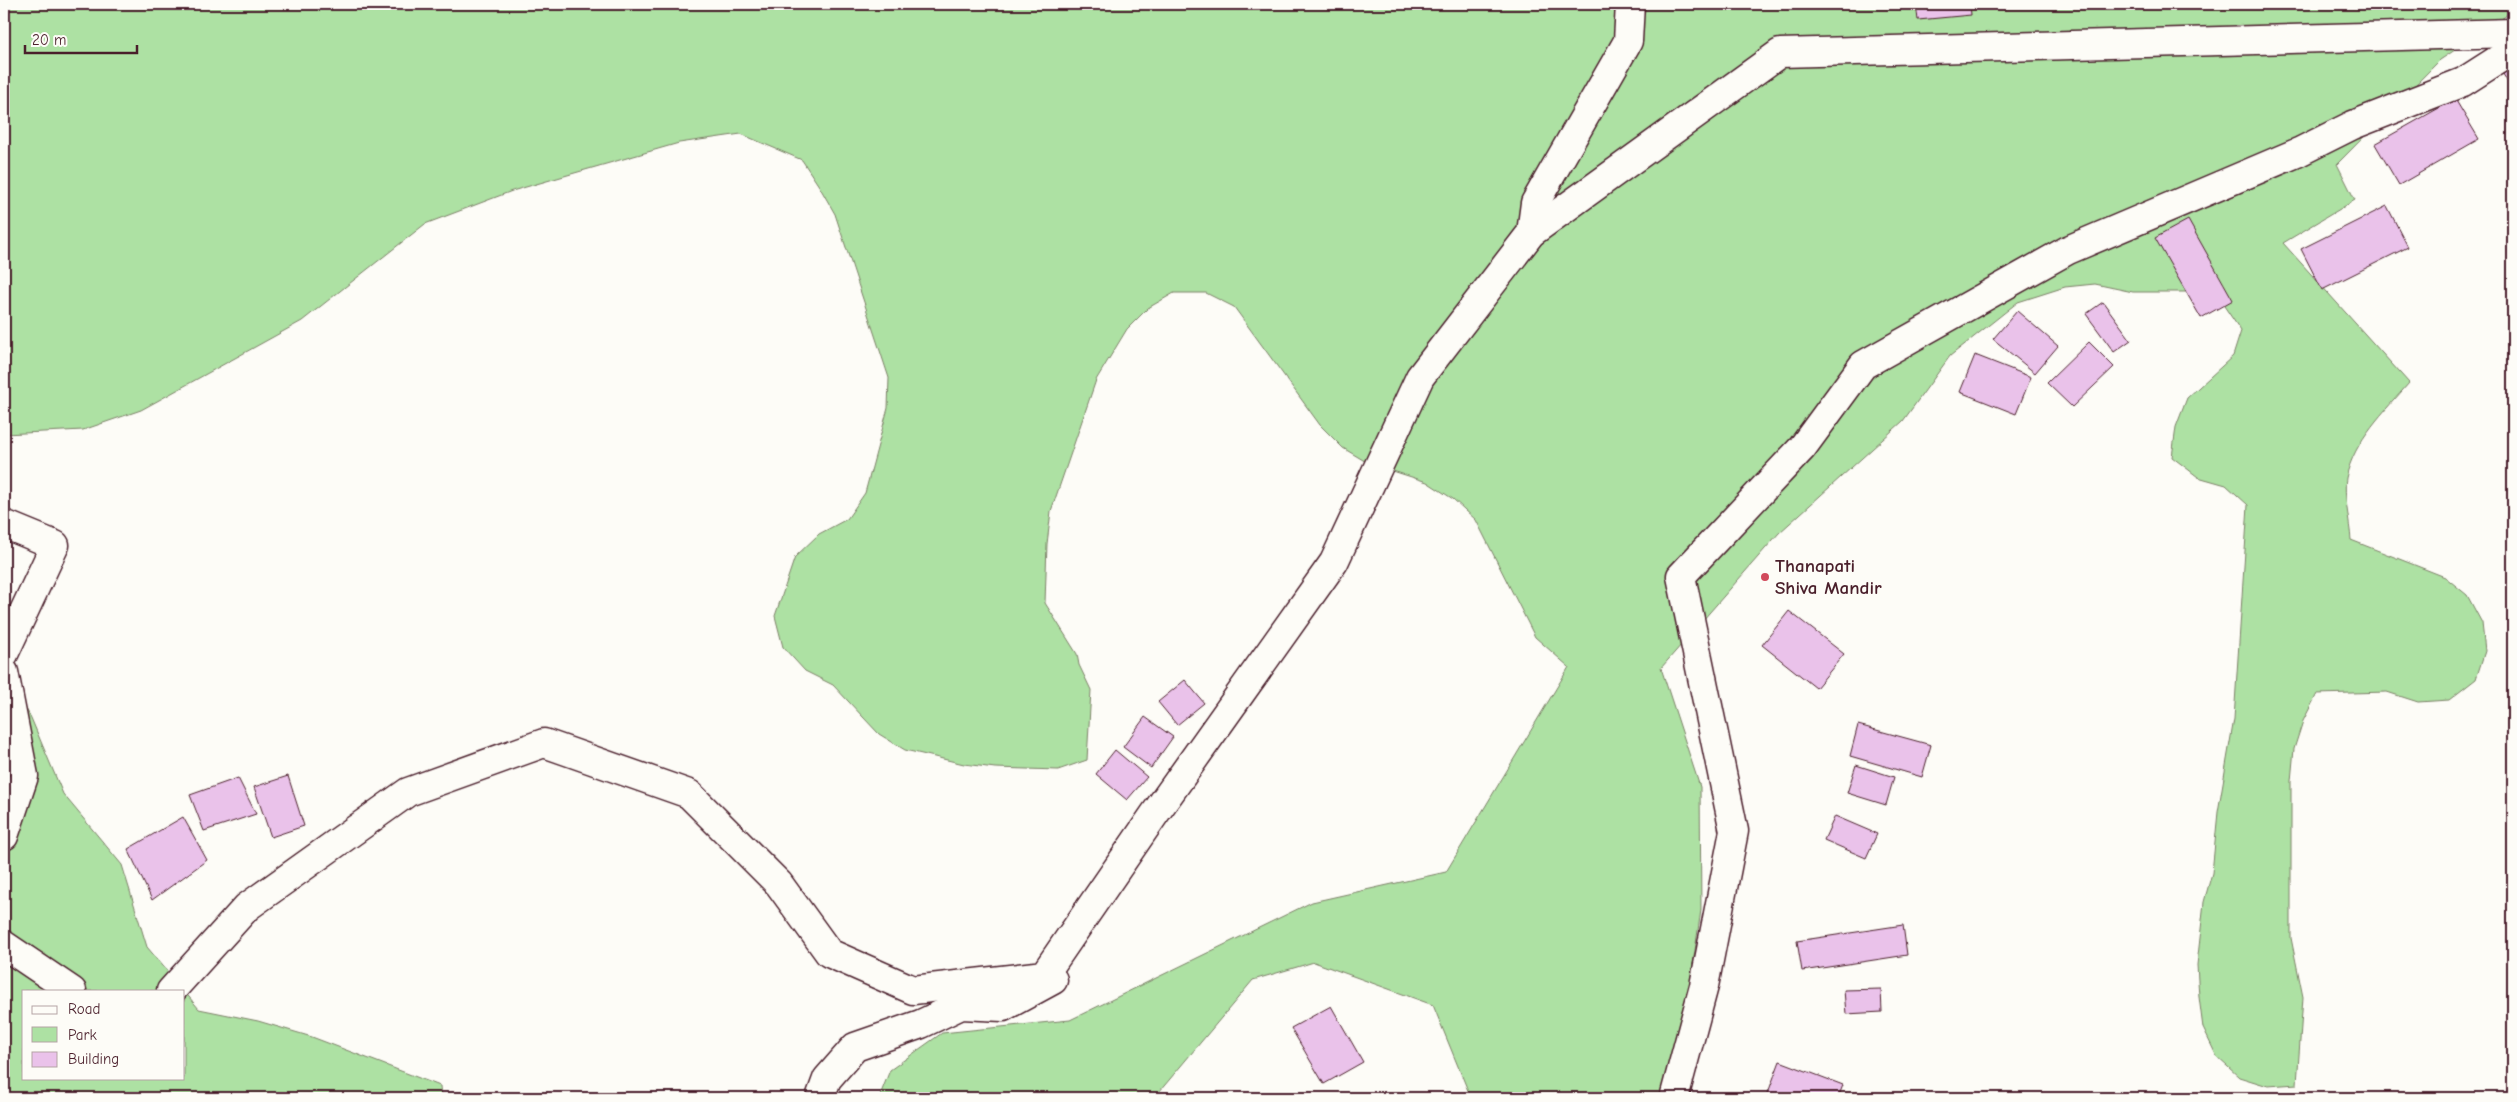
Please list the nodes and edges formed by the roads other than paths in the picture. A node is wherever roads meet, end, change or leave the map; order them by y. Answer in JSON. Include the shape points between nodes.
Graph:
{"nodes":[{"id":1,"x":1630,"y":4,"type":"edge"},
{"id":2,"x":2513,"y":33,"type":"edge"},
{"id":3,"x":2513,"y":50,"type":"edge"},
{"id":4,"x":1532,"y":233,"type":"junction"},
{"id":5,"x":4,"y":524,"type":"edge"},
{"id":6,"x":4,"y":654,"type":"edge"},
{"id":7,"x":4,"y":672,"type":"edge"},
{"id":8,"x":4,"y":836,"type":"edge"},
{"id":9,"x":1071,"y":937,"type":"junction"},
{"id":10,"x":4,"y":945,"type":"edge"},
{"id":11,"x":71,"y":990,"type":"edge"},
{"id":12,"x":172,"y":990,"type":"edge"},
{"id":13,"x":820,"y":1098,"type":"edge"},
{"id":14,"x":1674,"y":1098,"type":"edge"}],
"edges":[{"from":1,"to":4,"type":"street","via":[[1628,40],[1535,203]]},
{"from":2,"to":4,"type":"street","via":[[1780,52]]},
{"from":3,"to":14,"type":"street","via":[[2463,82],[2353,125],[2299,152],[2068,250],[1863,365],[1802,448],[1681,576],[1734,831],[1704,986]]},
{"from":4,"to":9,"type":"street","via":[[1420,378],[1334,562]]},
{"from":5,"to":6,"type":"street","via":[[55,545]]},
{"from":7,"to":8,"type":"street","via":[[24,776]]},
{"from":9,"to":12,"type":"street","via":[[1044,976],[913,990],[829,953],[779,884],[689,794],[544,744],[408,792],[247,906]]},
{"from":9,"to":13,"type":"street","via":[[1067,972],[1003,1007],[961,1005],[921,1024],[855,1047],[827,1079]]},
{"from":10,"to":11,"type":"street"}]}
